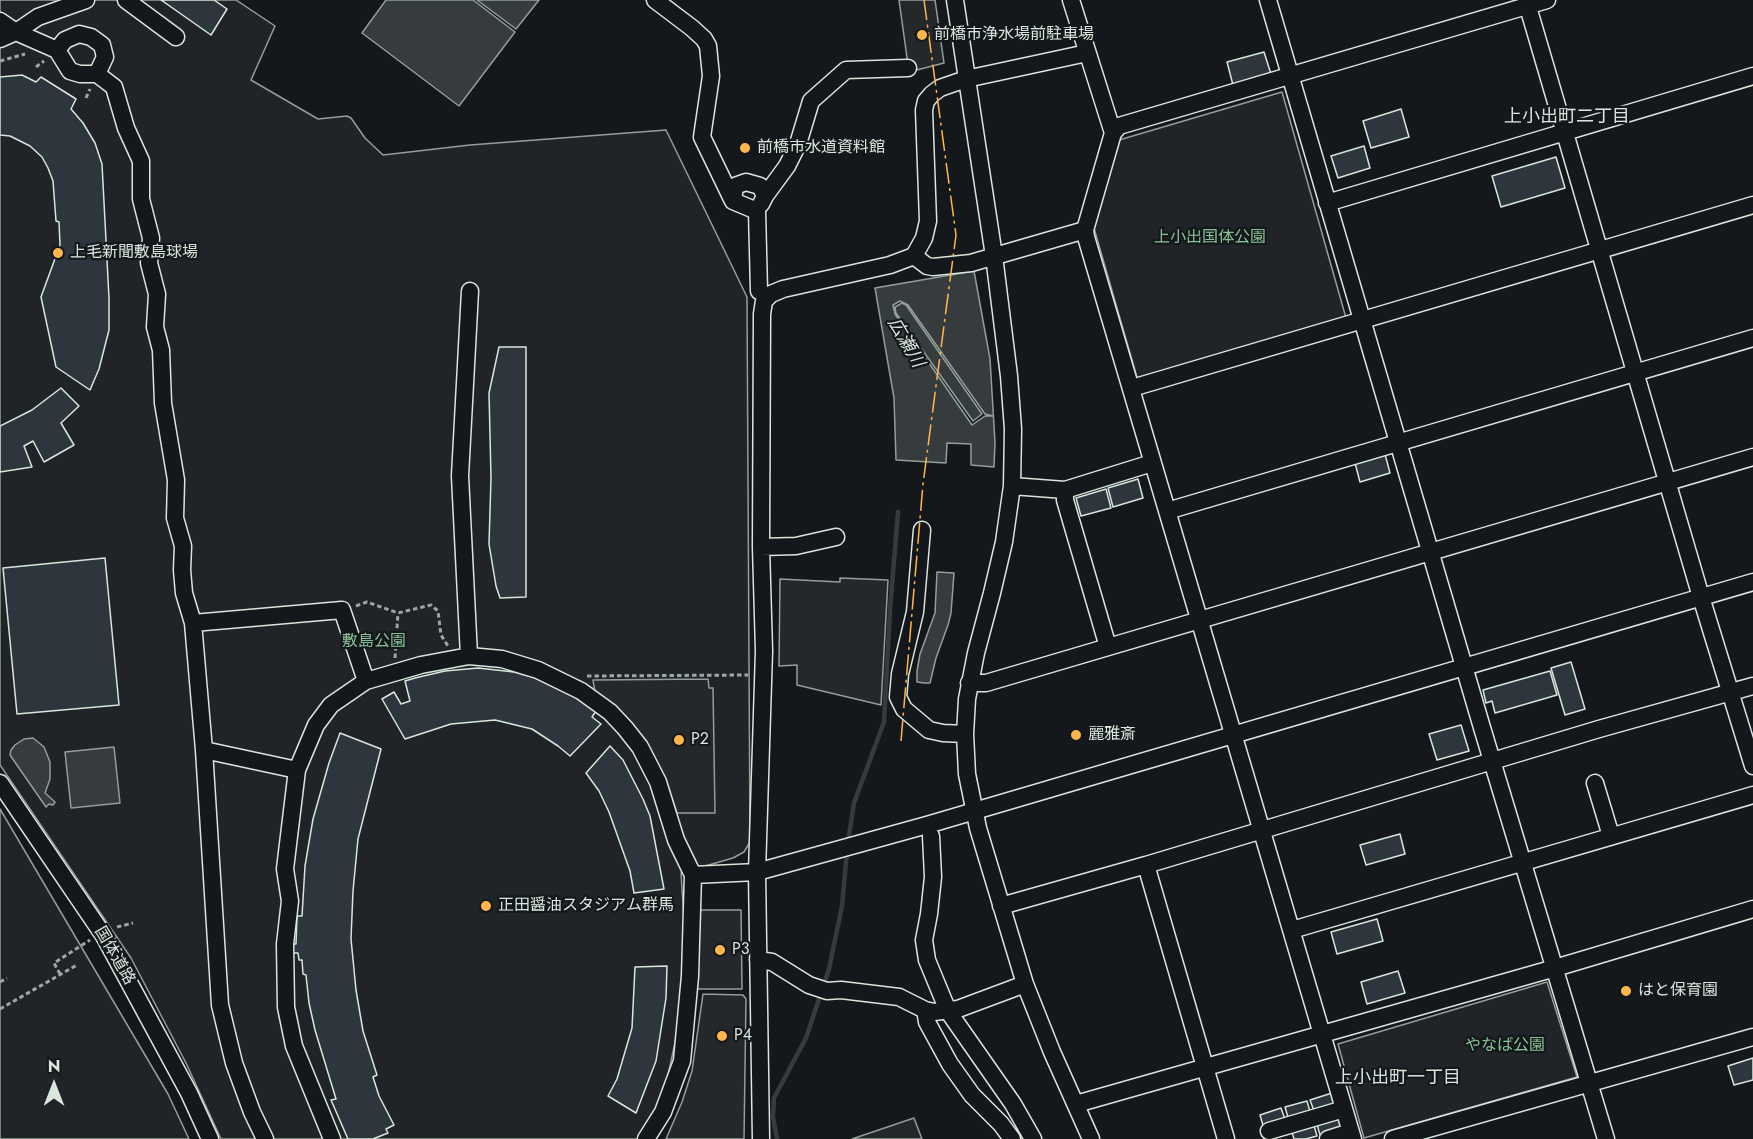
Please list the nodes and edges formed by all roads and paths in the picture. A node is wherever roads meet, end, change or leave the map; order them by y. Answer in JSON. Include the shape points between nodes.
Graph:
{"nodes":[{"id":1,"x":86,"y":0,"type":"edge"},
{"id":2,"x":126,"y":0,"type":"edge"},
{"id":3,"x":655,"y":0,"type":"edge"},
{"id":4,"x":955,"y":0,"type":"edge"},
{"id":5,"x":1268,"y":0,"type":"edge"},
{"id":6,"x":1547,"y":0,"type":"edge"},
{"id":7,"x":1076,"y":1,"type":"edge"},
{"id":8,"x":1527,"y":3,"type":"edge"},
{"id":9,"x":0,"y":21,"type":"edge"},
{"id":10,"x":16,"y":32,"type":"junction"},
{"id":11,"x":176,"y":37,"type":"dead end"},
{"id":12,"x":0,"y":39,"type":"edge"},
{"id":13,"x":57,"y":50,"type":"junction"},
{"id":14,"x":1087,"y":53,"type":"junction"},
{"id":15,"x":908,"y":68,"type":"dead end"},
{"id":16,"x":97,"y":74,"type":"junction"},
{"id":17,"x":1290,"y":76,"type":"junction"},
{"id":18,"x":1753,"y":76,"type":"edge"},
{"id":19,"x":966,"y":79,"type":"junction"},
{"id":20,"x":1564,"y":132,"type":"junction"},
{"id":21,"x":1113,"y":133,"type":"junction"},
{"id":22,"x":733,"y":201,"type":"junction"},
{"id":23,"x":1327,"y":203,"type":"junction"},
{"id":24,"x":761,"y":204,"type":"junction"},
{"id":25,"x":1753,"y":205,"type":"edge"},
{"id":26,"x":1085,"y":230,"type":"junction"},
{"id":27,"x":1599,"y":251,"type":"junction"},
{"id":28,"x":914,"y":256,"type":"junction"},
{"id":29,"x":994,"y":256,"type":"junction"},
{"id":30,"x":470,"y":291,"type":"dead end"},
{"id":31,"x":759,"y":291,"type":"dead end"},
{"id":32,"x":1362,"y":320,"type":"junction"},
{"id":33,"x":1753,"y":338,"type":"edge"},
{"id":34,"x":1635,"y":373,"type":"junction"},
{"id":35,"x":1132,"y":388,"type":"junction"},
{"id":36,"x":1398,"y":443,"type":"junction"},
{"id":37,"x":1753,"y":457,"type":"edge"},
{"id":38,"x":1152,"y":464,"type":"junction"},
{"id":39,"x":1667,"y":482,"type":"junction"},
{"id":40,"x":1012,"y":486,"type":"junction"},
{"id":41,"x":1065,"y":490,"type":"junction"},
{"id":42,"x":1167,"y":511,"type":"junction"},
{"id":43,"x":922,"y":530,"type":"dead end"},
{"id":44,"x":836,"y":537,"type":"dead end"},
{"id":45,"x":761,"y":547,"type":"junction"},
{"id":46,"x":1430,"y":552,"type":"junction"},
{"id":47,"x":1753,"y":582,"type":"edge"},
{"id":48,"x":1701,"y":597,"type":"junction"},
{"id":49,"x":342,"y":610,"type":"junction"},
{"id":50,"x":398,"y":613,"type":"junction"},
{"id":51,"x":1200,"y":620,"type":"junction"},
{"id":52,"x":193,"y":623,"type":"junction"},
{"id":53,"x":1108,"y":647,"type":"junction"},
{"id":54,"x":464,"y":656,"type":"junction"},
{"id":55,"x":1465,"y":667,"type":"junction"},
{"id":56,"x":394,"y":672,"type":"junction"},
{"id":57,"x":748,"y":675,"type":"dead end"},
{"id":58,"x":366,"y":681,"type":"junction"},
{"id":59,"x":969,"y":683,"type":"junction"},
{"id":60,"x":568,"y":685,"type":"junction"},
{"id":61,"x":1753,"y":686,"type":"edge"},
{"id":62,"x":1730,"y":693,"type":"junction"},
{"id":63,"x":965,"y":734,"type":"junction"},
{"id":64,"x":1233,"y":736,"type":"junction"},
{"id":65,"x":204,"y":750,"type":"junction"},
{"id":66,"x":1492,"y":762,"type":"junction"},
{"id":67,"x":1753,"y":766,"type":"edge"},
{"id":68,"x":297,"y":770,"type":"junction"},
{"id":69,"x":0,"y":783,"type":"edge"},
{"id":70,"x":1594,"y":783,"type":"dead end"},
{"id":71,"x":1753,"y":795,"type":"edge"},
{"id":72,"x":974,"y":811,"type":"junction"},
{"id":73,"x":1262,"y":831,"type":"junction"},
{"id":74,"x":931,"y":836,"type":"dead end"},
{"id":75,"x":1611,"y":836,"type":"junction"},
{"id":76,"x":1522,"y":862,"type":"junction"},
{"id":77,"x":1146,"y":865,"type":"junction"},
{"id":78,"x":757,"y":872,"type":"junction"},
{"id":79,"x":693,"y":875,"type":"junction"},
{"id":80,"x":1001,"y":906,"type":"junction"},
{"id":81,"x":1753,"y":909,"type":"edge"},
{"id":82,"x":132,"y":923,"type":"dead end"},
{"id":83,"x":113,"y":927,"type":"dead end"},
{"id":84,"x":1292,"y":930,"type":"junction"},
{"id":85,"x":92,"y":939,"type":"dead end"},
{"id":86,"x":758,"y":960,"type":"junction"},
{"id":87,"x":77,"y":965,"type":"dead end"},
{"id":88,"x":1555,"y":968,"type":"junction"},
{"id":89,"x":60,"y":974,"type":"junction"},
{"id":90,"x":7,"y":978,"type":"dead end"},
{"id":91,"x":0,"y":982,"type":"edge"},
{"id":92,"x":1025,"y":984,"type":"junction"},
{"id":93,"x":0,"y":1009,"type":"edge"},
{"id":94,"x":925,"y":1010,"type":"junction"},
{"id":95,"x":948,"y":1011,"type":"junction"},
{"id":96,"x":1322,"y":1034,"type":"junction"},
{"id":97,"x":1753,"y":1037,"type":"edge"},
{"id":98,"x":1205,"y":1067,"type":"junction"},
{"id":99,"x":1590,"y":1085,"type":"junction"},
{"id":100,"x":1076,"y":1104,"type":"junction"},
{"id":101,"x":1344,"y":1109,"type":"junction"},
{"id":102,"x":1269,"y":1131,"type":"dead end"},
{"id":103,"x":1351,"y":1135,"type":"edge"},
{"id":104,"x":328,"y":1138,"type":"edge"},
{"id":105,"x":210,"y":1139,"type":"edge"},
{"id":106,"x":266,"y":1139,"type":"edge"},
{"id":107,"x":646,"y":1139,"type":"edge"},
{"id":108,"x":761,"y":1139,"type":"edge"},
{"id":109,"x":1012,"y":1139,"type":"edge"},
{"id":110,"x":1033,"y":1139,"type":"edge"},
{"id":111,"x":1091,"y":1139,"type":"edge"},
{"id":112,"x":1226,"y":1139,"type":"edge"},
{"id":113,"x":1328,"y":1139,"type":"edge"},
{"id":114,"x":1393,"y":1139,"type":"edge"},
{"id":115,"x":1606,"y":1139,"type":"edge"}],
"edges":[{"from":1,"to":10,"type":"street","via":[[38,17]]},
{"from":2,"to":11,"type":"street"},
{"from":3,"to":22,"type":"street","via":[[692,28],[708,46],[711,66],[702,137]]},
{"from":4,"to":19,"type":"street"},
{"from":5,"to":17,"type":"street"},
{"from":6,"to":8,"type":"street"},
{"from":7,"to":14,"type":"street"},
{"from":8,"to":17,"type":"street"},
{"from":8,"to":20,"type":"street"},
{"from":9,"to":10,"type":"street"},
{"from":10,"to":12,"type":"street"},
{"from":10,"to":13,"type":"street"},
{"from":13,"to":16,"type":"street","via":[[70,71]]},
{"from":13,"to":16,"type":"street","via":[[65,40],[79,34],[91,37],[102,45],[105,57]]},
{"from":14,"to":19,"type":"street"},
{"from":14,"to":21,"type":"street"},
{"from":15,"to":24,"type":"street","via":[[846,70],[811,101],[798,144]]},
{"from":16,"to":52,"type":"street","via":[[114,87],[141,161],[141,199],[151,238],[149,263],[157,294],[155,327],[161,350],[163,403],[176,480],[175,518],[183,546],[184,593]]},
{"from":17,"to":21,"type":"street","via":[[1119,126]]},
{"from":17,"to":23,"type":"street"},
{"from":18,"to":20,"type":"street"},
{"from":19,"to":28,"type":"street","via":[[940,88],[926,101],[928,221]]},
{"from":19,"to":29,"type":"street"},
{"from":20,"to":23,"type":"street"},
{"from":20,"to":27,"type":"street"},
{"from":21,"to":26,"type":"street"},
{"from":22,"to":24,"type":"street"},
{"from":22,"to":24,"type":"street","via":[[735,186],[746,182],[760,186]]},
{"from":23,"to":32,"type":"street"},
{"from":24,"to":31,"type":"street"},
{"from":25,"to":27,"type":"street"},
{"from":26,"to":29,"type":"street"},
{"from":26,"to":35,"type":"street"},
{"from":27,"to":32,"type":"street"},
{"from":27,"to":34,"type":"street"},
{"from":28,"to":29,"type":"street","via":[[933,267]]},
{"from":28,"to":45,"type":"street","via":[[783,289],[764,301]]},
{"from":29,"to":40,"type":"street","via":[[1012,410]]},
{"from":30,"to":54,"type":"street","via":[[460,476]]},
{"from":32,"to":35,"type":"street"},
{"from":32,"to":36,"type":"street"},
{"from":33,"to":34,"type":"street"},
{"from":34,"to":36,"type":"street"},
{"from":34,"to":39,"type":"street"},
{"from":35,"to":38,"type":"street"},
{"from":36,"to":42,"type":"street"},
{"from":36,"to":46,"type":"street"},
{"from":37,"to":39,"type":"street"},
{"from":38,"to":41,"type":"street"},
{"from":38,"to":42,"type":"street"},
{"from":39,"to":46,"type":"street"},
{"from":39,"to":48,"type":"street"},
{"from":40,"to":41,"type":"street"},
{"from":40,"to":59,"type":"street","via":[[1004,542]]},
{"from":41,"to":53,"type":"street"},
{"from":42,"to":51,"type":"street"},
{"from":43,"to":63,"type":"street","via":[[915,612],[898,697],[904,709],[929,730]]},
{"from":44,"to":45,"type":"street","via":[[796,546]]},
{"from":45,"to":78,"type":"street","via":[[764,651]]},
{"from":46,"to":51,"type":"street"},
{"from":46,"to":55,"type":"street"},
{"from":47,"to":48,"type":"street"},
{"from":48,"to":55,"type":"street"},
{"from":48,"to":62,"type":"street"},
{"from":49,"to":50,"type":"path","via":[[368,602]]},
{"from":49,"to":52,"type":"street"},
{"from":49,"to":58,"type":"street"},
{"from":50,"to":54,"type":"path","via":[[431,605],[438,611],[441,635],[449,648]]},
{"from":50,"to":56,"type":"path"},
{"from":51,"to":53,"type":"street"},
{"from":51,"to":64,"type":"street"},
{"from":52,"to":65,"type":"street"},
{"from":53,"to":59,"type":"street","via":[[986,683]]},
{"from":54,"to":56,"type":"street"},
{"from":54,"to":60,"type":"street","via":[[538,670]]},
{"from":55,"to":64,"type":"street"},
{"from":55,"to":66,"type":"street"},
{"from":56,"to":58,"type":"street"},
{"from":57,"to":60,"type":"path","via":[[579,676]]},
{"from":58,"to":68,"type":"street","via":[[332,705],[316,724]]},
{"from":59,"to":63,"type":"street"},
{"from":60,"to":79,"type":"street","via":[[610,712],[640,747],[658,782],[676,840]]},
{"from":61,"to":62,"type":"street"},
{"from":62,"to":66,"type":"street"},
{"from":62,"to":67,"type":"street"},
{"from":63,"to":72,"type":"street"},
{"from":64,"to":72,"type":"street"},
{"from":64,"to":73,"type":"street"},
{"from":65,"to":68,"type":"street"},
{"from":65,"to":106,"type":"street","via":[[220,1005],[234,1063]]},
{"from":66,"to":73,"type":"street"},
{"from":66,"to":76,"type":"street"},
{"from":68,"to":104,"type":"street","via":[[285,869],[290,901],[285,944],[286,1007],[294,1046]]},
{"from":69,"to":105,"type":"street","name":"国体道路","via":[[104,936]]},
{"from":70,"to":75,"type":"street"},
{"from":71,"to":75,"type":"street"},
{"from":72,"to":78,"type":"street"},
{"from":72,"to":80,"type":"street"},
{"from":73,"to":77,"type":"street"},
{"from":73,"to":84,"type":"street"},
{"from":74,"to":95,"type":"street","via":[[933,877],[924,940],[927,960]]},
{"from":75,"to":76,"type":"street"},
{"from":76,"to":84,"type":"street"},
{"from":76,"to":88,"type":"street"},
{"from":77,"to":80,"type":"street"},
{"from":77,"to":98,"type":"street"},
{"from":78,"to":79,"type":"street"},
{"from":78,"to":86,"type":"street"},
{"from":79,"to":107,"type":"street","via":[[682,1061],[663,1112]]},
{"from":80,"to":92,"type":"street"},
{"from":81,"to":88,"type":"street"},
{"from":82,"to":83,"type":"path"},
{"from":84,"to":96,"type":"street"},
{"from":85,"to":89,"type":"path","via":[[54,963]]},
{"from":86,"to":94,"type":"street","via":[[772,962],[828,990],[899,997]]},
{"from":86,"to":108,"type":"street"},
{"from":87,"to":89,"type":"path"},
{"from":88,"to":96,"type":"street"},
{"from":88,"to":99,"type":"street"},
{"from":89,"to":93,"type":"path"},
{"from":90,"to":91,"type":"path"},
{"from":92,"to":95,"type":"street"},
{"from":92,"to":100,"type":"street"},
{"from":94,"to":95,"type":"street"},
{"from":94,"to":109,"type":"street","via":[[927,1022],[950,1064]]},
{"from":95,"to":110,"type":"street"},
{"from":96,"to":98,"type":"street"},
{"from":96,"to":101,"type":"street"},
{"from":97,"to":99,"type":"street"},
{"from":98,"to":100,"type":"street"},
{"from":98,"to":112,"type":"street"},
{"from":99,"to":114,"type":"street"},
{"from":99,"to":115,"type":"street"},
{"from":100,"to":111,"type":"street"},
{"from":101,"to":102,"type":"street"},
{"from":101,"to":103,"type":"street"},
{"from":103,"to":113,"type":"street"}]}
